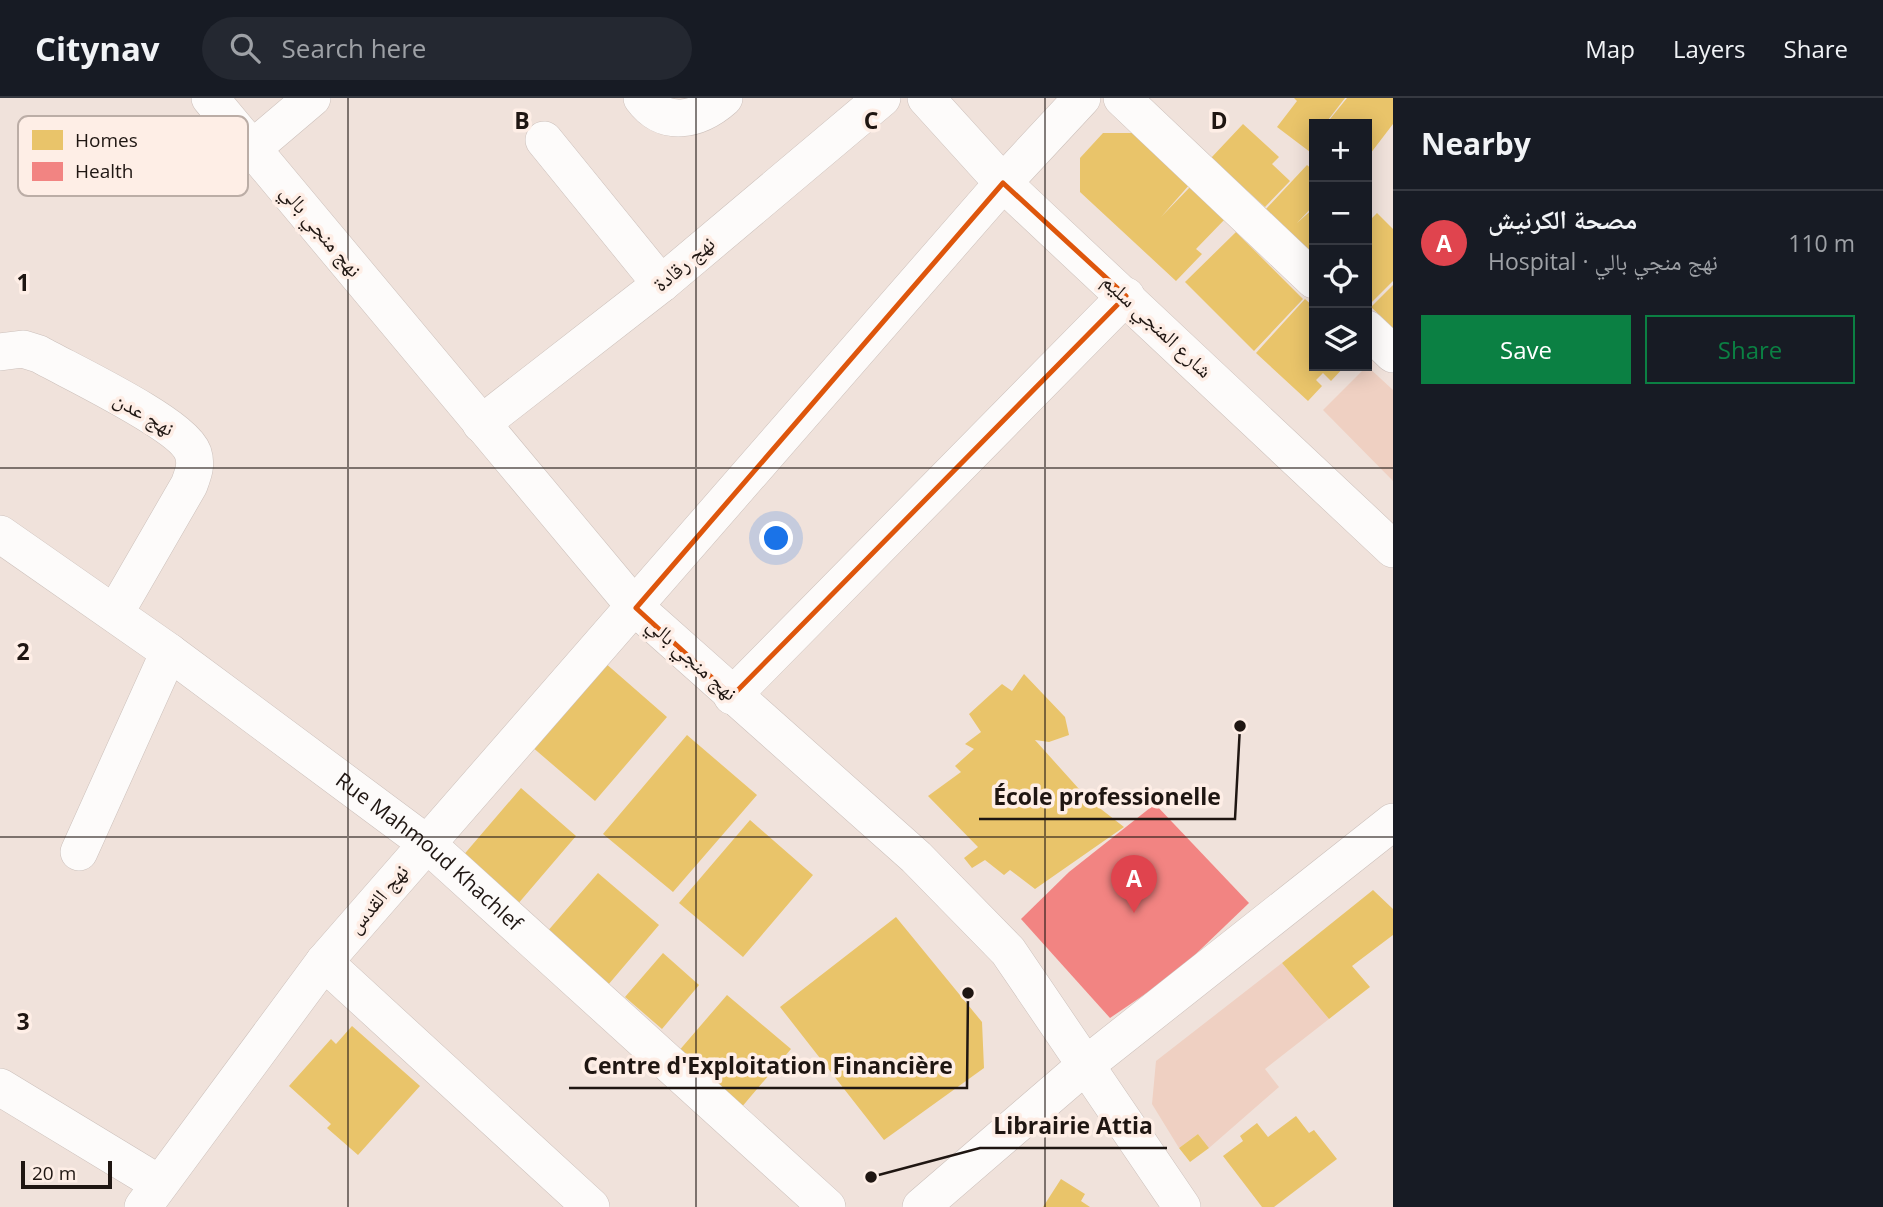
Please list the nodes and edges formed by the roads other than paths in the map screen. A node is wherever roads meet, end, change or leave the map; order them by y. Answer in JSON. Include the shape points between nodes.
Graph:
{"nodes":[{"id":1,"x":210,"y":98,"type":"edge"},
{"id":2,"x":312,"y":98,"type":"edge"},
{"id":3,"x":642,"y":98,"type":"edge"},
{"id":4,"x":724,"y":98,"type":"edge"},
{"id":5,"x":882,"y":98,"type":"edge"},
{"id":6,"x":926,"y":98,"type":"edge"},
{"id":7,"x":1082,"y":98,"type":"edge"},
{"id":8,"x":1122,"y":98,"type":"edge"},
{"id":9,"x":225,"y":116,"type":"edge"},
{"id":10,"x":544,"y":140,"type":"dead end"},
{"id":11,"x":248,"y":144,"type":"edge"},
{"id":12,"x":252,"y":149,"type":"junction"},
{"id":13,"x":1003,"y":183,"type":"junction"},
{"id":14,"x":1309,"y":274,"type":"edge"},
{"id":15,"x":661,"y":284,"type":"junction"},
{"id":16,"x":1126,"y":296,"type":"junction"},
{"id":17,"x":1372,"y":334,"type":"edge"},
{"id":18,"x":0,"y":352,"type":"edge"},
{"id":19,"x":1393,"y":354,"type":"edge"},
{"id":20,"x":481,"y":424,"type":"junction"},
{"id":21,"x":0,"y":534,"type":"edge"},
{"id":22,"x":1393,"y":549,"type":"edge"},
{"id":23,"x":635,"y":608,"type":"junction"},
{"id":24,"x":116,"y":613,"type":"junction"},
{"id":25,"x":169,"y":652,"type":"junction"},
{"id":26,"x":732,"y":696,"type":"junction"},
{"id":27,"x":1393,"y":822,"type":"edge"},
{"id":28,"x":426,"y":843,"type":"junction"},
{"id":29,"x":79,"y":852,"type":"dead end"},
{"id":30,"x":324,"y":962,"type":"junction"},
{"id":31,"x":1087,"y":1064,"type":"junction"},
{"id":32,"x":0,"y":1087,"type":"edge"},
{"id":33,"x":150,"y":1195,"type":"edge"},
{"id":34,"x":591,"y":1207,"type":"edge"},
{"id":35,"x":827,"y":1207,"type":"edge"},
{"id":36,"x":922,"y":1207,"type":"edge"},
{"id":37,"x":1182,"y":1207,"type":"edge"}],
"edges":[{"from":1,"to":9,"type":"street","name":"نهج منجي بالي"},
{"from":2,"to":12,"type":"street"},
{"from":3,"to":4,"type":"street","via":[[657,114],[684,119]]},
{"from":5,"to":15,"type":"street","name":"نهج رقادة"},
{"from":6,"to":13,"type":"street","name":"شارع المنجي سليم"},
{"from":7,"to":13,"type":"street","name":"نهج القدس"},
{"from":8,"to":14,"type":"street"},
{"from":10,"to":15,"type":"street"},
{"from":11,"to":12,"type":"street","name":"نهج منجي بالي"},
{"from":12,"to":20,"type":"street","name":"نهج منجي بالي"},
{"from":13,"to":16,"type":"street","name":"شارع المنجي سليم"},
{"from":13,"to":23,"type":"street","name":"نهج القدس"},
{"from":15,"to":20,"type":"street","name":"نهج رقادة"},
{"from":16,"to":22,"type":"street","name":"شارع المنجي سليم"},
{"from":16,"to":26,"type":"street"},
{"from":17,"to":19,"type":"street"},
{"from":18,"to":24,"type":"street","name":"نهج عدن","via":[[23,349],[39,354],[171,428],[192,452],[195,467],[189,485]]},
{"from":20,"to":23,"type":"street","name":"نهج منجي بالي"},
{"from":21,"to":24,"type":"street","name":"Rue Mahmoud Khachlef"},
{"from":23,"to":26,"type":"street","name":"نهج منجي بالي"},
{"from":23,"to":28,"type":"street","name":"نهج القدس"},
{"from":24,"to":25,"type":"street","name":"Rue Mahmoud Khachlef"},
{"from":25,"to":28,"type":"street","name":"Rue Mahmoud Khachlef"},
{"from":25,"to":29,"type":"street"},
{"from":26,"to":31,"type":"street","name":"نهج منجي بالي","via":[[916,857],[1008,951]]},
{"from":27,"to":31,"type":"street"},
{"from":28,"to":30,"type":"street","name":"نهج القدس"},
{"from":28,"to":35,"type":"street","name":"Rue Mahmoud Khachlef"},
{"from":30,"to":33,"type":"street","name":"نهج القدس"},
{"from":30,"to":34,"type":"street"},
{"from":31,"to":36,"type":"street"},
{"from":31,"to":37,"type":"street","name":"نهج منجي بالي"},
{"from":32,"to":33,"type":"street"}]}
